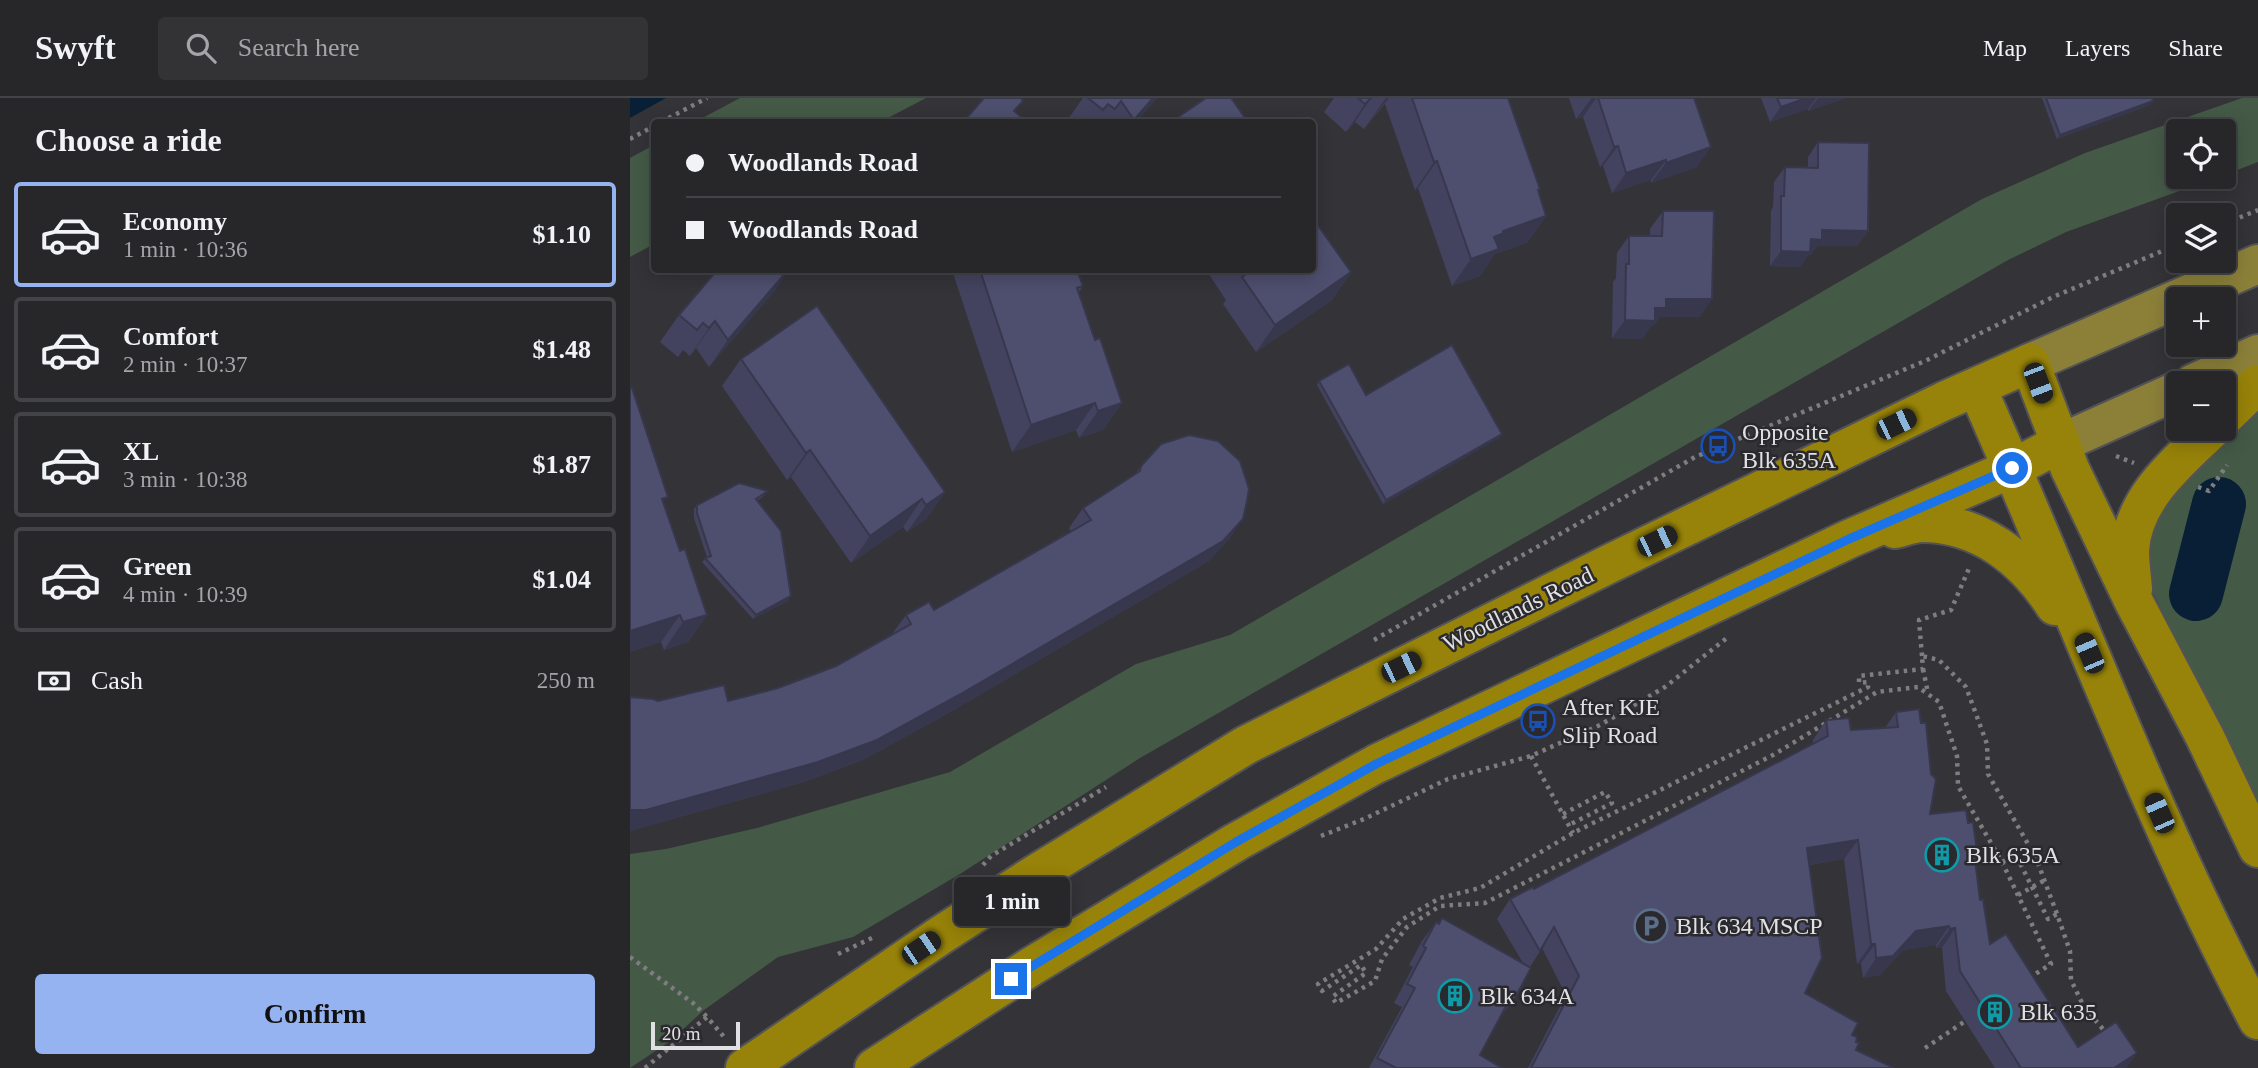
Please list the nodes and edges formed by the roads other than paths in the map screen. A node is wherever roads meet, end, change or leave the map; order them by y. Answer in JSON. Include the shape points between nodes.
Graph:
{"nodes":[{"id":1,"x":2258,"y":264,"type":"edge"},
{"id":2,"x":2258,"y":354,"type":"edge"},
{"id":3,"x":2030,"y":363,"type":"junction"},
{"id":4,"x":2220,"y":371,"type":"edge"},
{"id":5,"x":2258,"y":384,"type":"edge"},
{"id":6,"x":1977,"y":388,"type":"junction"},
{"id":7,"x":2166,"y":396,"type":"edge"},
{"id":8,"x":2236,"y":405,"type":"edge"},
{"id":9,"x":2200,"y":441,"type":"edge"},
{"id":10,"x":2061,"y":443,"type":"junction"},
{"id":11,"x":2012,"y":468,"type":"junction"},
{"id":12,"x":1849,"y":539,"type":"junction"},
{"id":13,"x":2134,"y":602,"type":"junction"},
{"id":14,"x":2098,"y":676,"type":"junction"},
{"id":15,"x":2258,"y":848,"type":"edge"},
{"id":16,"x":2258,"y":1020,"type":"edge"},
{"id":17,"x":735,"y":1053,"type":"edge"},
{"id":18,"x":874,"y":1068,"type":"edge"}],
"edges":[{"from":1,"to":3,"type":"main road","name":"Woodlands Road"},
{"from":2,"to":4,"type":"main road"},
{"from":3,"to":6,"type":"highway","name":"Woodlands Road"},
{"from":3,"to":10,"type":"highway"},
{"from":5,"to":8,"type":"highway"},
{"from":6,"to":11,"type":"highway"},
{"from":6,"to":17,"type":"highway","name":"Woodlands Road","via":[[1596,570],[1246,745]]},
{"from":7,"to":10,"type":"main road"},
{"from":9,"to":13,"type":"highway","via":[[2151,494],[2135,521],[2130,551]]},
{"from":10,"to":11,"type":"highway"},
{"from":10,"to":13,"type":"highway"},
{"from":11,"to":12,"type":"highway"},
{"from":11,"to":14,"type":"highway"},
{"from":12,"to":14,"type":"highway","via":[[1920,523],[1958,528],[2001,546],[2043,587]]},
{"from":12,"to":18,"type":"highway","via":[[1376,764],[1236,842]]},
{"from":13,"to":15,"type":"highway"},
{"from":14,"to":16,"type":"highway","via":[[2223,955]]}]}
